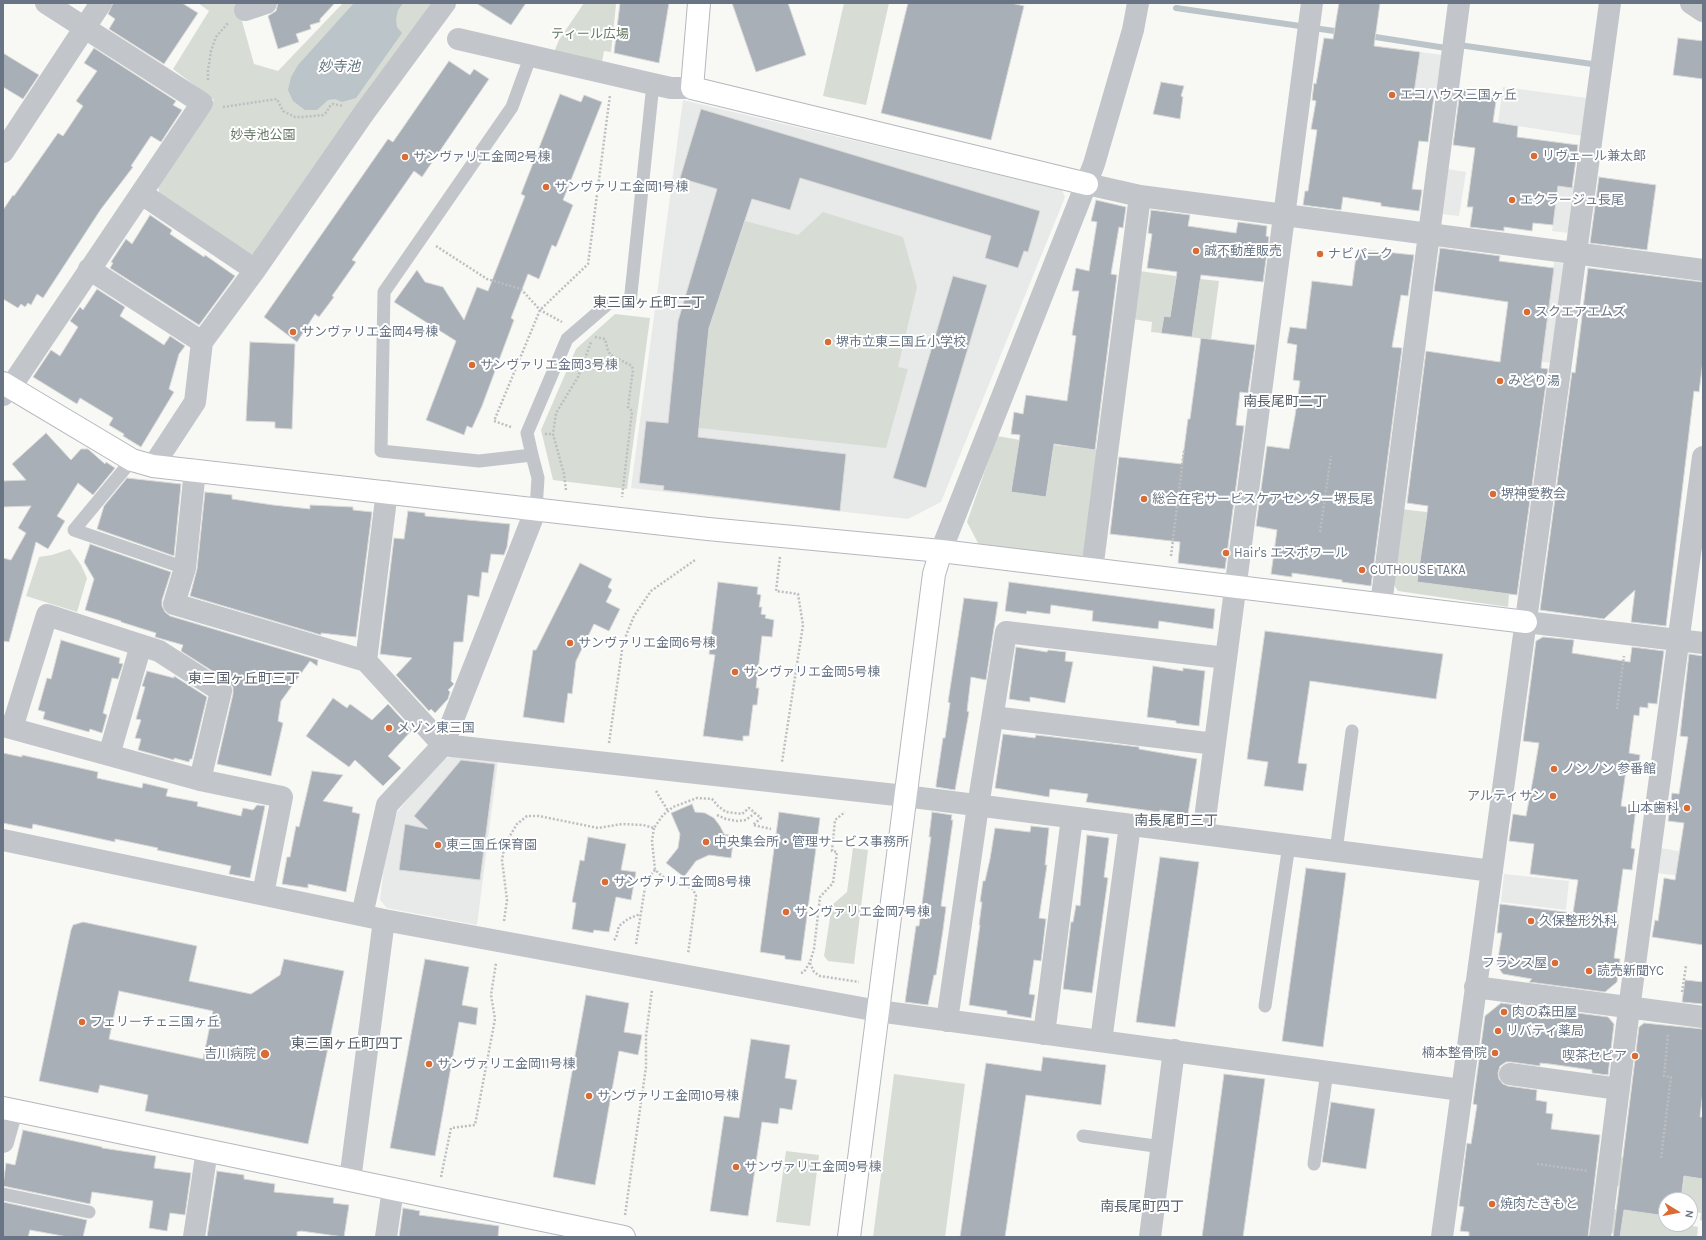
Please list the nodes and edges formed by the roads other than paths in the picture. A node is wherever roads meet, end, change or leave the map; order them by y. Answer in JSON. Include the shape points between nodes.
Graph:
{"nodes":[{"id":1,"x":46,"y":3,"type":"edge"},
{"id":2,"x":101,"y":3,"type":"edge"},
{"id":3,"x":266,"y":3,"type":"edge"},
{"id":4,"x":444,"y":3,"type":"edge"},
{"id":5,"x":699,"y":3,"type":"edge"},
{"id":6,"x":1138,"y":3,"type":"edge"},
{"id":7,"x":1312,"y":3,"type":"edge"},
{"id":8,"x":1459,"y":3,"type":"edge"},
{"id":9,"x":1610,"y":3,"type":"edge"},
{"id":10,"x":1692,"y":3,"type":"edge"},
{"id":11,"x":1703,"y":11,"type":"edge"},
{"id":12,"x":237,"y":15,"type":"road end"},
{"id":13,"x":84,"y":27,"type":"junction"},
{"id":14,"x":458,"y":39,"type":"dead end"},
{"id":15,"x":531,"y":55,"type":"junction"},
{"id":16,"x":654,"y":84,"type":"junction"},
{"id":17,"x":692,"y":88,"type":"junction"},
{"id":18,"x":3,"y":152,"type":"edge"},
{"id":19,"x":1087,"y":184,"type":"junction"},
{"id":20,"x":142,"y":194,"type":"junction"},
{"id":21,"x":1140,"y":196,"type":"junction"},
{"id":22,"x":1284,"y":215,"type":"junction"},
{"id":23,"x":1429,"y":234,"type":"junction"},
{"id":24,"x":1576,"y":253,"type":"junction"},
{"id":25,"x":89,"y":269,"type":"junction"},
{"id":26,"x":254,"y":270,"type":"junction"},
{"id":27,"x":1703,"y":270,"type":"edge"},
{"id":28,"x":202,"y":342,"type":"junction"},
{"id":29,"x":5,"y":389,"type":"edge"},
{"id":30,"x":532,"y":455,"type":"junction"},
{"id":31,"x":1703,"y":457,"type":"edge"},
{"id":32,"x":132,"y":460,"type":"junction"},
{"id":33,"x":153,"y":466,"type":"junction"},
{"id":34,"x":195,"y":470,"type":"junction"},
{"id":35,"x":387,"y":491,"type":"junction"},
{"id":36,"x":536,"y":509,"type":"junction"},
{"id":37,"x":941,"y":551,"type":"junction"},
{"id":38,"x":185,"y":568,"type":"junction"},
{"id":39,"x":1092,"y":570,"type":"junction"},
{"id":40,"x":1235,"y":587,"type":"junction"},
{"id":41,"x":1381,"y":604,"type":"junction"},
{"id":42,"x":1526,"y":622,"type":"junction"},
{"id":43,"x":1678,"y":640,"type":"junction"},
{"id":44,"x":1703,"y":642,"type":"edge"},
{"id":45,"x":141,"y":645,"type":"junction"},
{"id":46,"x":1226,"y":658,"type":"junction"},
{"id":47,"x":366,"y":661,"type":"junction"},
{"id":48,"x":993,"y":717,"type":"junction"},
{"id":49,"x":7,"y":727,"type":"edge"},
{"id":50,"x":1352,"y":731,"type":"dead end"},
{"id":51,"x":1215,"y":744,"type":"junction"},
{"id":52,"x":443,"y":745,"type":"junction"},
{"id":53,"x":109,"y":755,"type":"junction"},
{"id":54,"x":200,"y":780,"type":"junction"},
{"id":55,"x":905,"y":796,"type":"junction"},
{"id":56,"x":978,"y":806,"type":"junction"},
{"id":57,"x":1072,"y":818,"type":"junction"},
{"id":58,"x":1130,"y":825,"type":"junction"},
{"id":59,"x":1203,"y":834,"type":"junction"},
{"id":60,"x":3,"y":840,"type":"edge"},
{"id":61,"x":1289,"y":845,"type":"junction"},
{"id":62,"x":1336,"y":851,"type":"junction"},
{"id":63,"x":1492,"y":871,"type":"junction"},
{"id":64,"x":263,"y":894,"type":"junction"},
{"id":65,"x":362,"y":915,"type":"junction"},
{"id":66,"x":384,"y":920,"type":"junction"},
{"id":67,"x":1476,"y":987,"type":"junction"},
{"id":68,"x":1265,"y":1006,"type":"dead end"},
{"id":69,"x":1629,"y":1008,"type":"junction"},
{"id":70,"x":878,"y":1011,"type":"junction"},
{"id":71,"x":1703,"y":1018,"type":"edge"},
{"id":72,"x":947,"y":1021,"type":"junction"},
{"id":73,"x":1044,"y":1034,"type":"junction"},
{"id":74,"x":1101,"y":1041,"type":"junction"},
{"id":75,"x":1174,"y":1050,"type":"junction"},
{"id":76,"x":1327,"y":1072,"type":"junction"},
{"id":77,"x":1510,"y":1074,"type":"dead end"},
{"id":78,"x":1619,"y":1089,"type":"junction"},
{"id":79,"x":1461,"y":1090,"type":"junction"},
{"id":80,"x":8,"y":1109,"type":"edge"},
{"id":81,"x":1083,"y":1136,"type":"dead end"},
{"id":82,"x":3,"y":1142,"type":"edge"},
{"id":83,"x":1162,"y":1147,"type":"junction"},
{"id":84,"x":207,"y":1150,"type":"junction"},
{"id":85,"x":1314,"y":1164,"type":"dead end"},
{"id":86,"x":350,"y":1180,"type":"junction"},
{"id":87,"x":393,"y":1189,"type":"junction"},
{"id":88,"x":3,"y":1194,"type":"edge"},
{"id":89,"x":89,"y":1212,"type":"dead end"},
{"id":90,"x":580,"y":1233,"type":"edge"},
{"id":91,"x":194,"y":1237,"type":"edge"},
{"id":92,"x":386,"y":1237,"type":"edge"},
{"id":93,"x":623,"y":1237,"type":"edge"},
{"id":94,"x":849,"y":1237,"type":"edge"},
{"id":95,"x":1150,"y":1237,"type":"edge"},
{"id":96,"x":1442,"y":1237,"type":"edge"},
{"id":97,"x":1600,"y":1237,"type":"edge"}],
"edges":[{"from":1,"to":13,"type":"street"},
{"from":2,"to":13,"type":"street"},
{"from":3,"to":12,"type":"street"},
{"from":4,"to":26,"type":"street"},
{"from":5,"to":17,"type":"street"},
{"from":6,"to":19,"type":"street","via":[[1131,37]]},
{"from":7,"to":22,"type":"street"},
{"from":8,"to":23,"type":"street"},
{"from":9,"to":24,"type":"street"},
{"from":10,"to":11,"type":"street"},
{"from":13,"to":18,"type":"street"},
{"from":13,"to":20,"type":"street","via":[[202,103]]},
{"from":14,"to":15,"type":"street"},
{"from":15,"to":16,"type":"street"},
{"from":15,"to":30,"type":"lane","via":[[512,107],[384,292],[381,450],[479,461]]},
{"from":16,"to":17,"type":"street","via":[[671,88]]},
{"from":16,"to":30,"type":"lane","via":[[630,303],[610,302],[566,339],[527,432]]},
{"from":17,"to":19,"type":"street"},
{"from":19,"to":21,"type":"street"},
{"from":19,"to":37,"type":"street"},
{"from":20,"to":25,"type":"street"},
{"from":20,"to":26,"type":"street"},
{"from":21,"to":22,"type":"street"},
{"from":21,"to":39,"type":"street"},
{"from":22,"to":23,"type":"street"},
{"from":22,"to":40,"type":"street"},
{"from":23,"to":24,"type":"street"},
{"from":23,"to":41,"type":"street"},
{"from":24,"to":27,"type":"street"},
{"from":24,"to":42,"type":"street"},
{"from":25,"to":28,"type":"street"},
{"from":25,"to":29,"type":"street"},
{"from":26,"to":28,"type":"street"},
{"from":28,"to":33,"type":"street","via":[[196,402]]},
{"from":29,"to":32,"type":"street"},
{"from":30,"to":36,"type":"lane","via":[[538,478]]},
{"from":31,"to":43,"type":"street"},
{"from":32,"to":33,"type":"street"},
{"from":32,"to":38,"type":"lane","via":[[74,530]]},
{"from":33,"to":34,"type":"street"},
{"from":34,"to":35,"type":"street"},
{"from":34,"to":38,"type":"street"},
{"from":35,"to":36,"type":"street"},
{"from":35,"to":47,"type":"street"},
{"from":36,"to":37,"type":"street","via":[[708,529]]},
{"from":36,"to":52,"type":"street"},
{"from":37,"to":39,"type":"street"},
{"from":37,"to":55,"type":"street","via":[[934,574]]},
{"from":38,"to":47,"type":"street","via":[[174,604]]},
{"from":39,"to":40,"type":"street"},
{"from":40,"to":41,"type":"street"},
{"from":40,"to":46,"type":"street"},
{"from":41,"to":42,"type":"street"},
{"from":42,"to":43,"type":"street"},
{"from":42,"to":63,"type":"street"},
{"from":43,"to":44,"type":"street"},
{"from":43,"to":69,"type":"street"},
{"from":45,"to":49,"type":"street","via":[[47,615]]},
{"from":45,"to":53,"type":"street"},
{"from":45,"to":54,"type":"street","via":[[159,651],[222,691]]},
{"from":46,"to":48,"type":"street","via":[[1006,632]]},
{"from":46,"to":51,"type":"street"},
{"from":47,"to":52,"type":"street"},
{"from":48,"to":51,"type":"street"},
{"from":48,"to":56,"type":"street"},
{"from":49,"to":53,"type":"street"},
{"from":50,"to":62,"type":"lane"},
{"from":51,"to":59,"type":"street"},
{"from":52,"to":55,"type":"street"},
{"from":52,"to":65,"type":"street","via":[[387,805]]},
{"from":53,"to":54,"type":"street"},
{"from":54,"to":64,"type":"street","via":[[282,797]]},
{"from":55,"to":56,"type":"street"},
{"from":55,"to":70,"type":"street"},
{"from":56,"to":57,"type":"street"},
{"from":56,"to":72,"type":"street"},
{"from":57,"to":58,"type":"street"},
{"from":57,"to":73,"type":"street"},
{"from":58,"to":59,"type":"street"},
{"from":58,"to":74,"type":"street"},
{"from":59,"to":61,"type":"street"},
{"from":60,"to":64,"type":"street"},
{"from":61,"to":62,"type":"street"},
{"from":61,"to":68,"type":"lane"},
{"from":62,"to":63,"type":"street"},
{"from":63,"to":67,"type":"street"},
{"from":64,"to":65,"type":"street"},
{"from":65,"to":66,"type":"street"},
{"from":66,"to":70,"type":"street"},
{"from":66,"to":86,"type":"street"},
{"from":67,"to":69,"type":"street"},
{"from":67,"to":79,"type":"street"},
{"from":69,"to":71,"type":"street"},
{"from":69,"to":78,"type":"street"},
{"from":70,"to":72,"type":"street"},
{"from":70,"to":94,"type":"street"},
{"from":72,"to":73,"type":"street"},
{"from":73,"to":74,"type":"street"},
{"from":74,"to":75,"type":"street"},
{"from":75,"to":76,"type":"street"},
{"from":75,"to":83,"type":"street"},
{"from":76,"to":79,"type":"street"},
{"from":76,"to":85,"type":"lane"},
{"from":77,"to":78,"type":"street"},
{"from":78,"to":97,"type":"street"},
{"from":79,"to":96,"type":"street"},
{"from":80,"to":82,"type":"street"},
{"from":80,"to":84,"type":"street"},
{"from":81,"to":83,"type":"lane"},
{"from":83,"to":95,"type":"street"},
{"from":84,"to":86,"type":"street"},
{"from":84,"to":91,"type":"street"},
{"from":86,"to":87,"type":"street"},
{"from":87,"to":90,"type":"street"},
{"from":87,"to":92,"type":"street"},
{"from":88,"to":89,"type":"lane"},
{"from":90,"to":93,"type":"street"}]}
